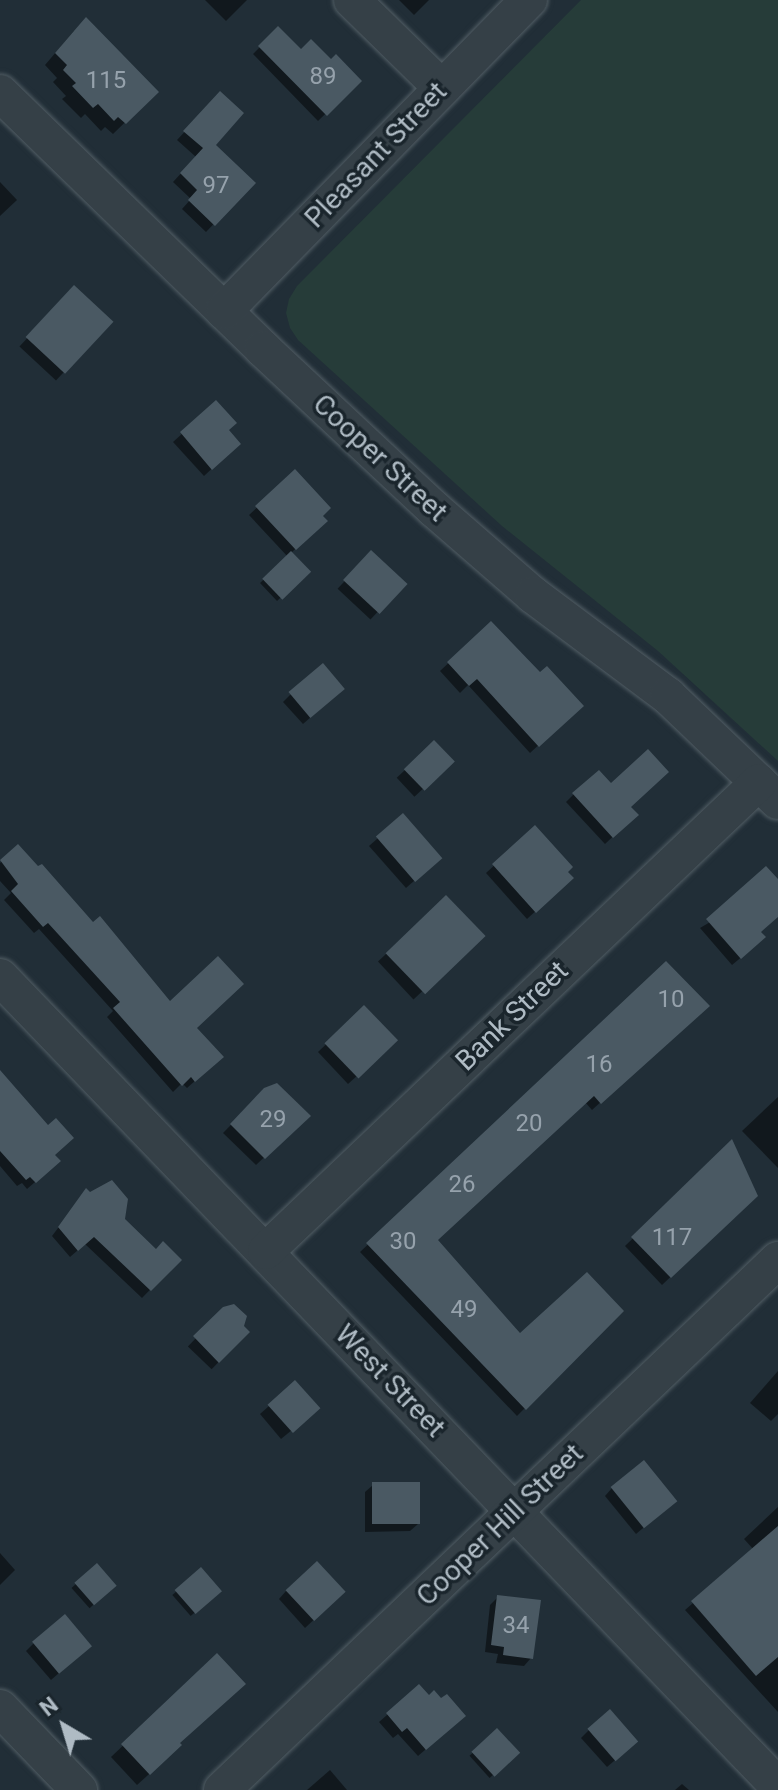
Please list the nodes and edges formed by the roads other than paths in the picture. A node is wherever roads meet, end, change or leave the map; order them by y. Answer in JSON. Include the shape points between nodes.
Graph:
{"nodes":[{"id":1,"x":352,"y":0,"type":"edge"},
{"id":2,"x":529,"y":0,"type":"edge"},
{"id":3,"x":442,"y":88,"type":"junction"},
{"id":4,"x":0,"y":93,"type":"edge"},
{"id":5,"x":224,"y":311,"type":"junction"},
{"id":6,"x":769,"y":791,"type":"edge"},
{"id":7,"x":0,"y":977,"type":"edge"},
{"id":8,"x":266,"y":1251,"type":"junction"},
{"id":9,"x":778,"y":1260,"type":"edge"},
{"id":10,"x":515,"y":1511,"type":"junction"},
{"id":11,"x":0,"y":1708,"type":"edge"},
{"id":12,"x":778,"y":1786,"type":"edge"},
{"id":13,"x":79,"y":1790,"type":"edge"},
{"id":14,"x":222,"y":1790,"type":"edge"}],
"edges":[{"from":1,"to":3,"type":"street"},
{"from":2,"to":3,"type":"street","name":"Pleasant Street"},
{"from":3,"to":5,"type":"street","name":"Pleasant Street"},
{"from":4,"to":5,"type":"street","name":"Cooper Street"},
{"from":5,"to":6,"type":"street","name":"Cooper Street","via":[[434,509],[533,595],[668,696]]},
{"from":6,"to":8,"type":"street","name":"Bank Street"},
{"from":7,"to":8,"type":"street","name":"West Street"},
{"from":8,"to":10,"type":"street","name":"West Street"},
{"from":9,"to":10,"type":"street","name":"Cooper Hill Street"},
{"from":10,"to":12,"type":"street","name":"West Street"},
{"from":10,"to":14,"type":"street","name":"Cooper Hill Street"},
{"from":11,"to":13,"type":"street"}]}
